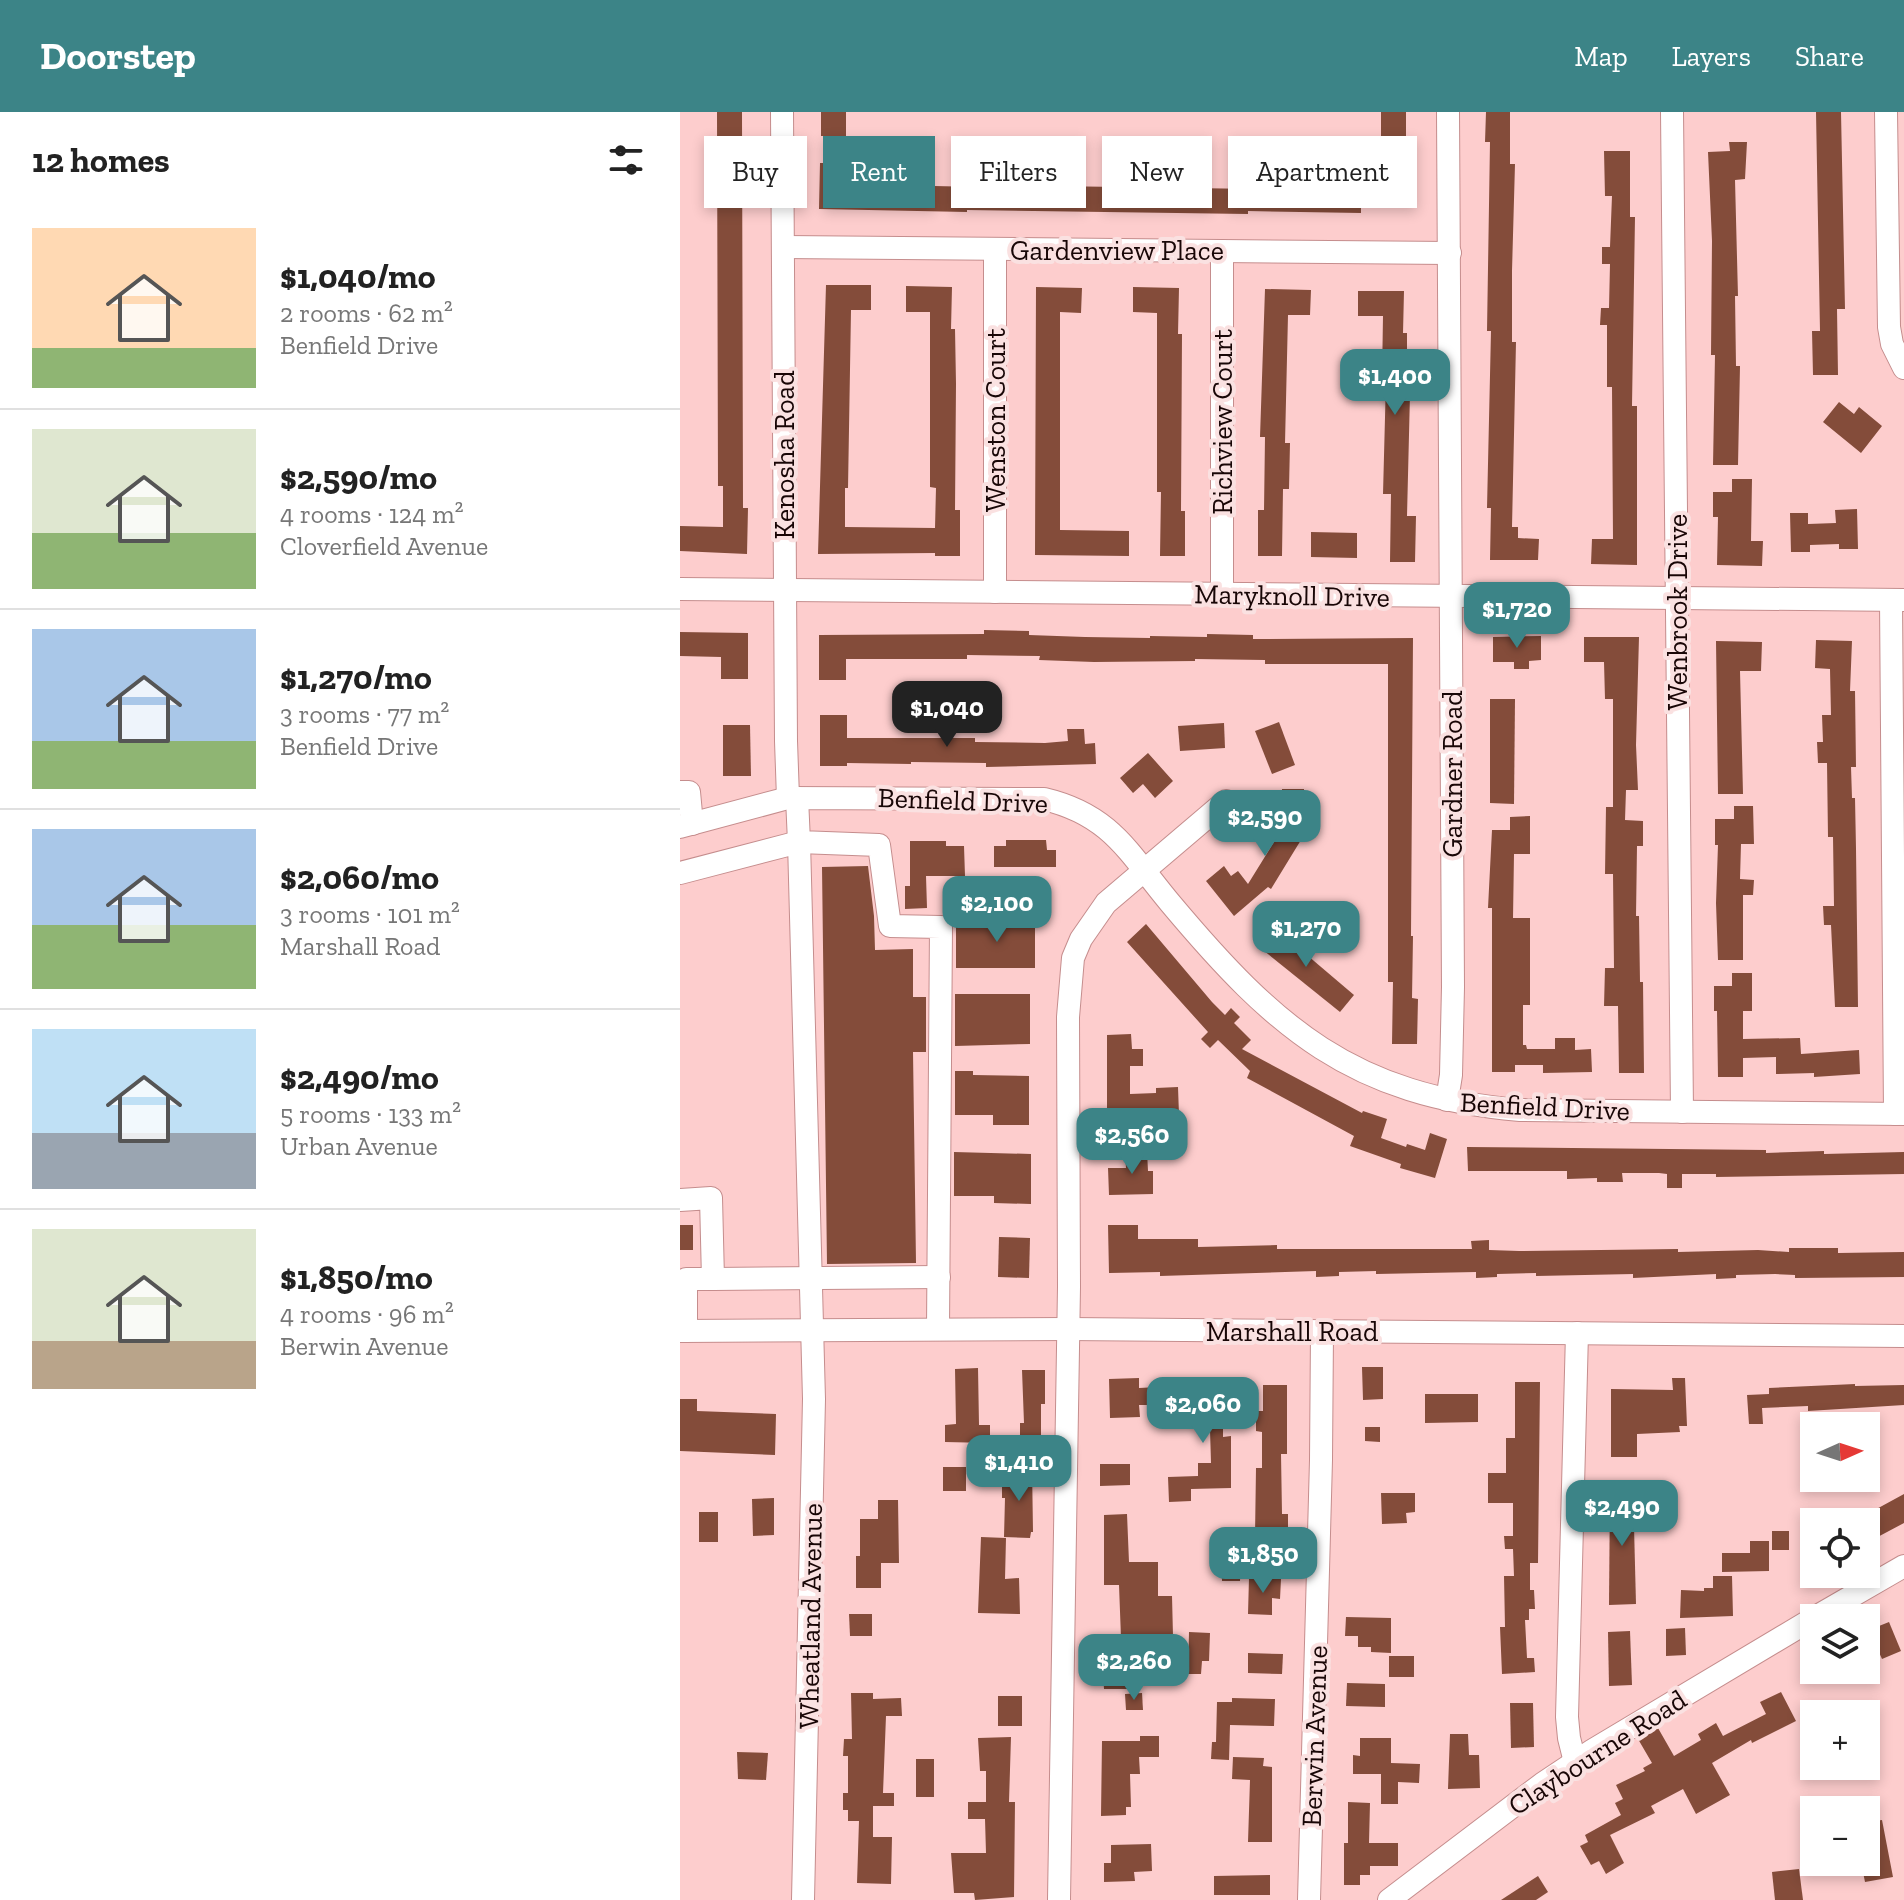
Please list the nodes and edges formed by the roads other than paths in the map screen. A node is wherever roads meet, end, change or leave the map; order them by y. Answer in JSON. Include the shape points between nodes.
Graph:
{"nodes":[{"id":1,"x":782,"y":112,"type":"edge"},
{"id":2,"x":1448,"y":112,"type":"edge"},
{"id":3,"x":1672,"y":112,"type":"edge"},
{"id":4,"x":1886,"y":112,"type":"edge"},
{"id":5,"x":784,"y":247,"type":"junction"},
{"id":6,"x":995,"y":249,"type":"junction"},
{"id":7,"x":1222,"y":251,"type":"junction"},
{"id":8,"x":1450,"y":253,"type":"junction"},
{"id":9,"x":1904,"y":368,"type":"edge"},
{"id":10,"x":680,"y":589,"type":"edge"},
{"id":11,"x":785,"y":591,"type":"junction"},
{"id":12,"x":995,"y":592,"type":"junction"},
{"id":13,"x":1222,"y":594,"type":"junction"},
{"id":14,"x":1451,"y":597,"type":"junction"},
{"id":15,"x":1677,"y":598,"type":"junction"},
{"id":16,"x":1897,"y":600,"type":"edge"},
{"id":17,"x":680,"y":792,"type":"edge"},
{"id":18,"x":793,"y":798,"type":"junction"},
{"id":19,"x":1226,"y":801,"type":"dead end"},
{"id":20,"x":686,"y":825,"type":"edge"},
{"id":21,"x":799,"y":842,"type":"junction"},
{"id":22,"x":1144,"y":870,"type":"junction"},
{"id":23,"x":680,"y":873,"type":"edge"},
{"id":24,"x":1447,"y":1100,"type":"junction"},
{"id":25,"x":1682,"y":1112,"type":"junction"},
{"id":26,"x":1900,"y":1114,"type":"edge"},
{"id":27,"x":680,"y":1200,"type":"edge"},
{"id":28,"x":810,"y":1277,"type":"junction"},
{"id":29,"x":939,"y":1277,"type":"junction"},
{"id":30,"x":713,"y":1279,"type":"junction"},
{"id":31,"x":938,"y":1329,"type":"junction"},
{"id":32,"x":1068,"y":1329,"type":"junction"},
{"id":33,"x":683,"y":1331,"type":"edge"},
{"id":34,"x":812,"y":1331,"type":"junction"},
{"id":35,"x":1322,"y":1332,"type":"junction"},
{"id":36,"x":1577,"y":1333,"type":"junction"},
{"id":37,"x":1904,"y":1336,"type":"edge"},
{"id":38,"x":1904,"y":1566,"type":"edge"},
{"id":39,"x":1838,"y":1604,"type":"edge"},
{"id":40,"x":1800,"y":1626,"type":"edge"},
{"id":41,"x":1575,"y":1762,"type":"junction"},
{"id":42,"x":803,"y":1900,"type":"edge"},
{"id":43,"x":1059,"y":1900,"type":"edge"},
{"id":44,"x":1309,"y":1900,"type":"edge"},
{"id":45,"x":1389,"y":1900,"type":"edge"}],
"edges":[{"from":1,"to":5,"type":"street","name":"Kenosha Road"},
{"from":2,"to":8,"type":"street","name":"Gardner Road"},
{"from":3,"to":15,"type":"street","name":"Wenbrook Drive"},
{"from":4,"to":9,"type":"street","via":[[1889,327]]},
{"from":5,"to":6,"type":"street","name":"Gardenview Place"},
{"from":5,"to":11,"type":"street","name":"Kenosha Road"},
{"from":6,"to":7,"type":"street","name":"Gardenview Place"},
{"from":6,"to":12,"type":"street","name":"Wenston Court"},
{"from":7,"to":8,"type":"street","name":"Gardenview Place"},
{"from":7,"to":13,"type":"street","name":"Richview Court"},
{"from":8,"to":14,"type":"street","name":"Gardner Road"},
{"from":10,"to":11,"type":"street","name":"Maryknoll Drive"},
{"from":11,"to":12,"type":"street","name":"Maryknoll Drive"},
{"from":11,"to":18,"type":"street","name":"Kenosha Road"},
{"from":12,"to":13,"type":"street","name":"Maryknoll Drive"},
{"from":13,"to":14,"type":"street","name":"Maryknoll Drive"},
{"from":14,"to":15,"type":"street","name":"Maryknoll Drive"},
{"from":14,"to":24,"type":"street","name":"Gardner Road","via":[[1453,987]]},
{"from":15,"to":16,"type":"street","name":"Maryknoll Drive"},
{"from":15,"to":25,"type":"street","name":"Wenbrook Drive"},
{"from":16,"to":26,"type":"street"},
{"from":17,"to":20,"type":"street","via":[[689,792]]},
{"from":18,"to":20,"type":"street","name":"Benfield Drive"},
{"from":18,"to":21,"type":"street","name":"Kenosha Road"},
{"from":18,"to":22,"type":"street","name":"Benfield Drive","via":[[1044,799],[1105,825]]},
{"from":19,"to":22,"type":"street"},
{"from":21,"to":23,"type":"street"},
{"from":21,"to":28,"type":"street","name":"Kenosha Road"},
{"from":21,"to":29,"type":"street","via":[[879,845],[890,926],[941,927]]},
{"from":22,"to":24,"type":"street","name":"Benfield Drive","via":[[1236,979],[1283,1023],[1354,1068]]},
{"from":22,"to":32,"type":"street","via":[[1092,920],[1073,958],[1068,1017]]},
{"from":24,"to":25,"type":"street","name":"Benfield Drive","via":[[1520,1110]]},
{"from":25,"to":26,"type":"street","name":"Benfield Drive"},
{"from":27,"to":30,"type":"street","via":[[711,1198]]},
{"from":28,"to":29,"type":"street"},
{"from":28,"to":30,"type":"street"},
{"from":28,"to":34,"type":"street","name":"Wheatland Avenue"},
{"from":29,"to":31,"type":"street"},
{"from":30,"to":33,"type":"street","via":[[686,1279]]},
{"from":31,"to":32,"type":"street","name":"Marshall Road"},
{"from":31,"to":34,"type":"street","name":"Marshall Road"},
{"from":32,"to":35,"type":"street","name":"Marshall Road"},
{"from":32,"to":43,"type":"street"},
{"from":33,"to":34,"type":"street","name":"Marshall Road"},
{"from":34,"to":42,"type":"street","name":"Wheatland Avenue"},
{"from":35,"to":36,"type":"street","name":"Marshall Road"},
{"from":35,"to":44,"type":"street","name":"Berwin Avenue"},
{"from":36,"to":37,"type":"street","name":"Marshall Road"},
{"from":36,"to":41,"type":"street","via":[[1567,1717]]},
{"from":38,"to":39,"type":"street","name":"Claybourne Road"},
{"from":40,"to":41,"type":"street","name":"Claybourne Road"},
{"from":41,"to":45,"type":"street","name":"Claybourne Road"}]}
